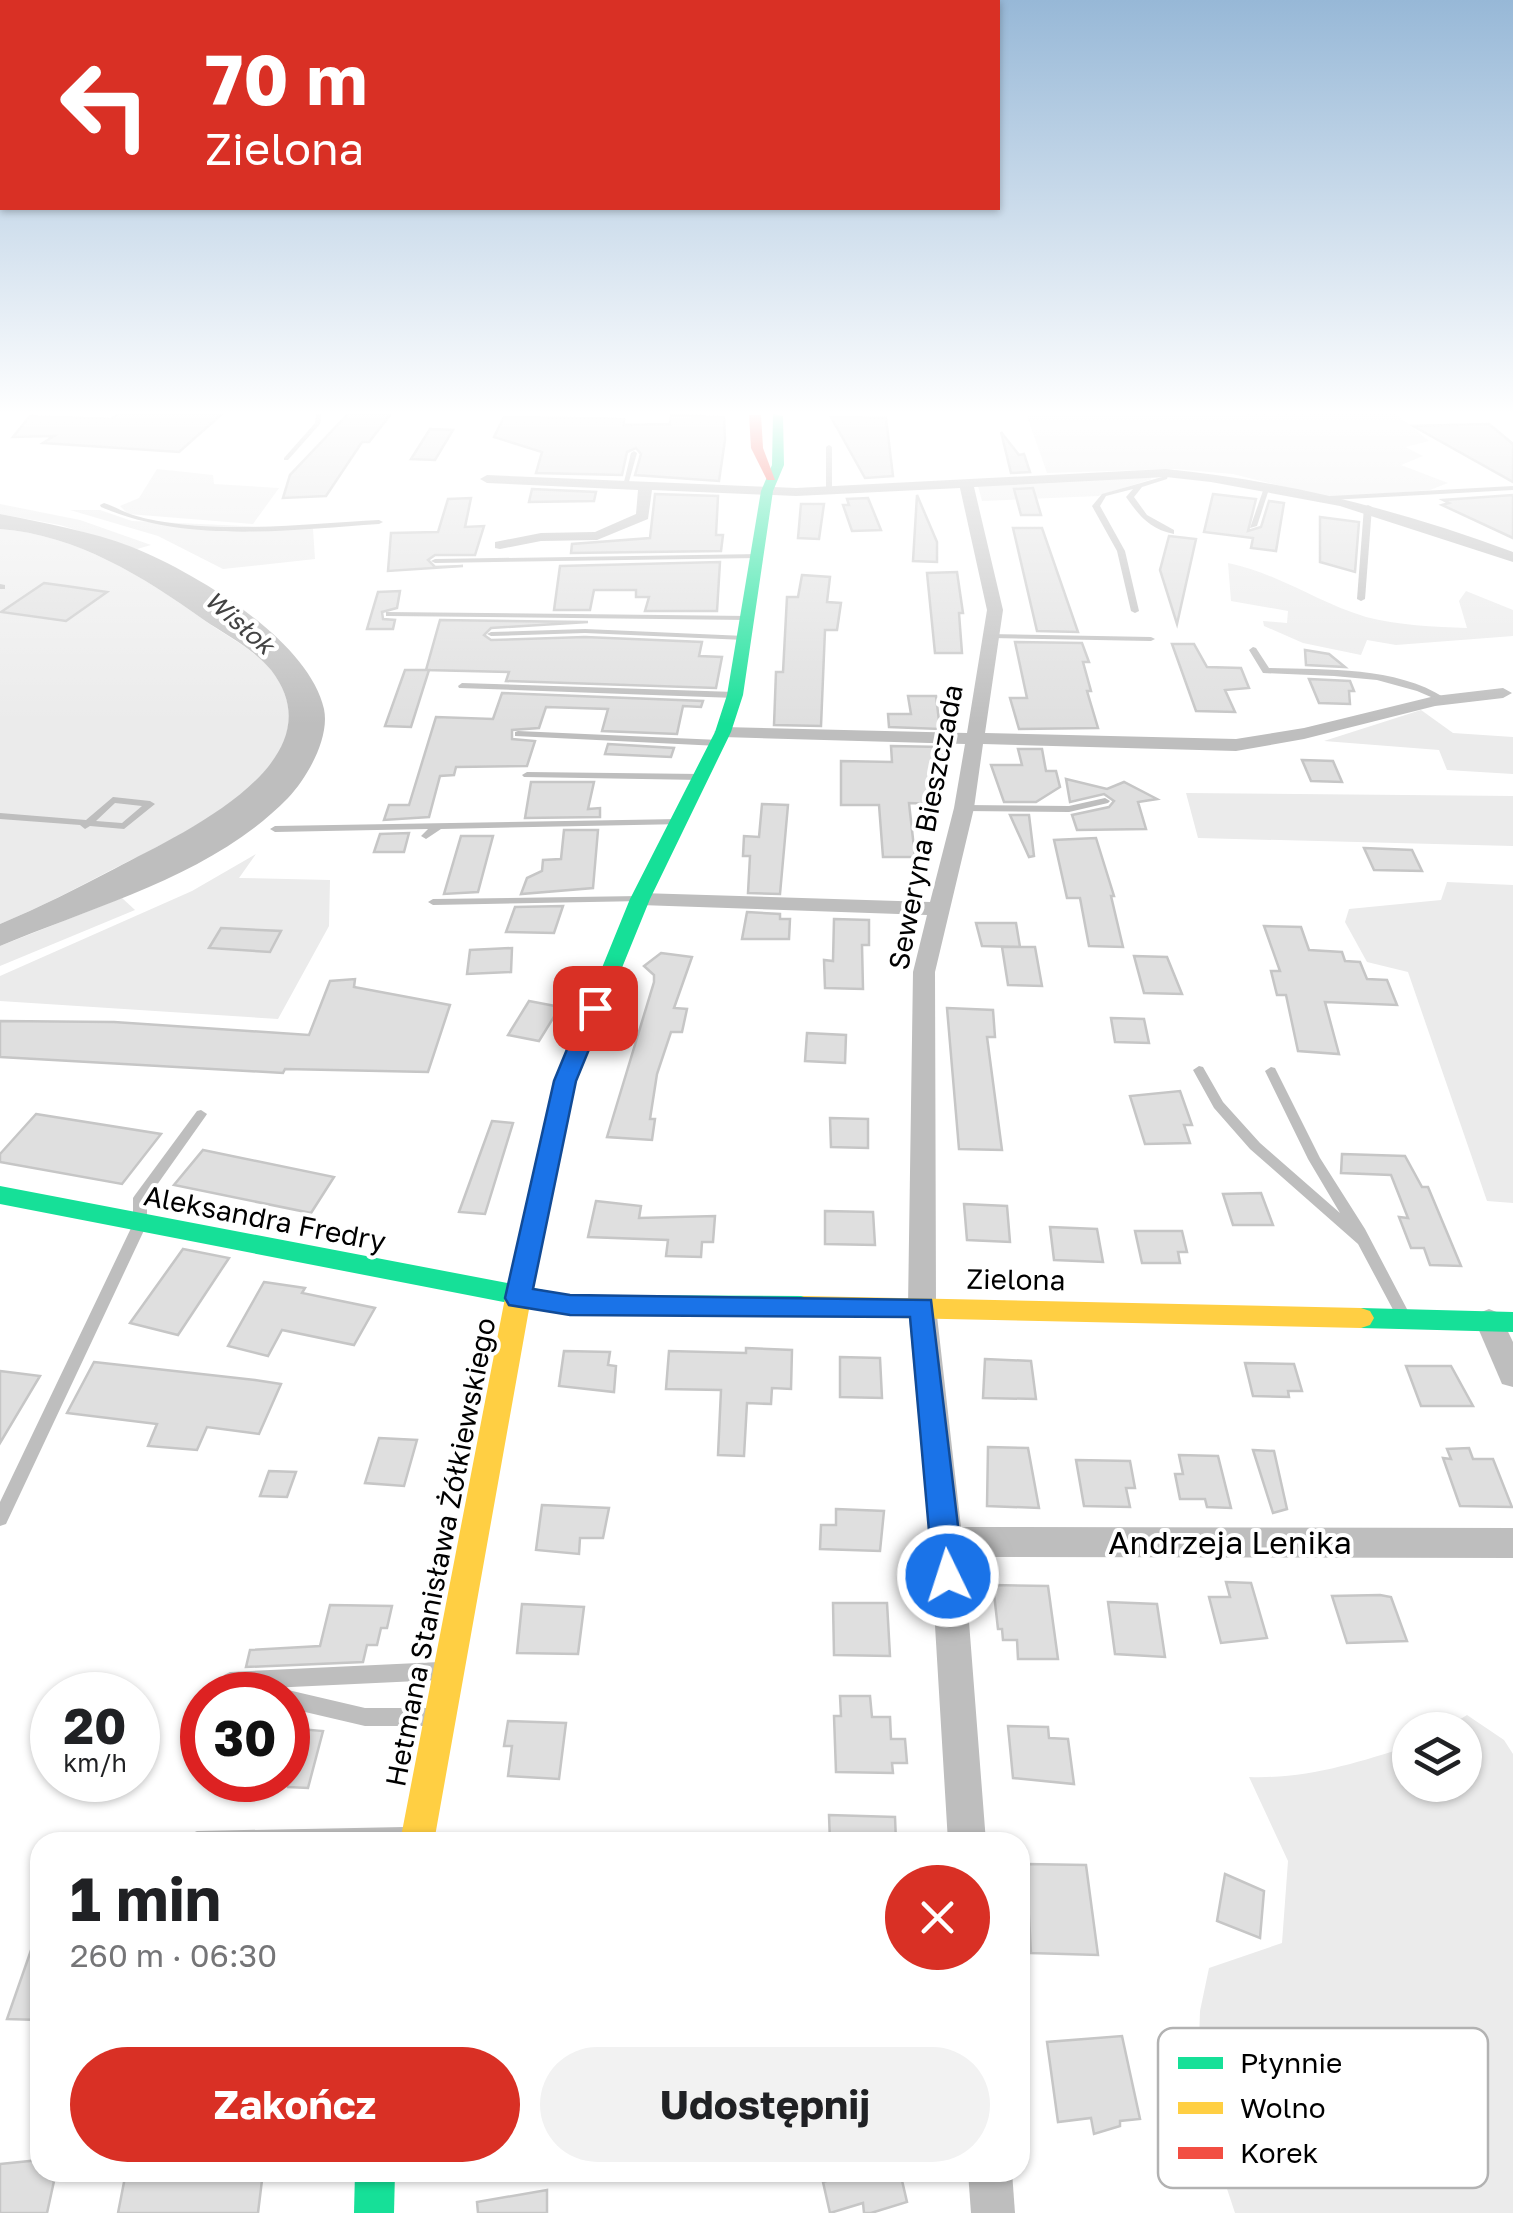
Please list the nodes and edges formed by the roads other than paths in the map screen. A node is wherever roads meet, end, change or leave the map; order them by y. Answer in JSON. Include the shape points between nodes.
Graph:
{"nodes":[{"id":1,"x":126,"y":517,"type":"edge"},
{"id":2,"x":640,"y":517,"type":"edge"},
{"id":3,"x":764,"y":517,"type":"edge"},
{"id":4,"x":974,"y":517,"type":"edge"},
{"id":5,"x":1102,"y":517,"type":"edge"},
{"id":6,"x":1149,"y":517,"type":"edge"},
{"id":7,"x":1256,"y":517,"type":"edge"},
{"id":8,"x":1367,"y":517,"type":"edge"},
{"id":9,"x":1398,"y":517,"type":"edge"},
{"id":10,"x":379,"y":522,"type":"dead end"},
{"id":11,"x":1253,"y":526,"type":"dead end"},
{"id":12,"x":1170,"y":532,"type":"dead end"},
{"id":13,"x":500,"y":545,"type":"dead end"},
{"id":14,"x":758,"y":556,"type":"junction"},
{"id":15,"x":1513,"y":557,"type":"edge"},
{"id":16,"x":435,"y":561,"type":"dead end"},
{"id":17,"x":1360,"y":599,"type":"dead end"},
{"id":18,"x":1135,"y":611,"type":"dead end"},
{"id":19,"x":389,"y":614,"type":"dead end"},
{"id":20,"x":746,"y":628,"type":"junction"},
{"id":21,"x":491,"y":634,"type":"dead end"},
{"id":22,"x":990,"y":636,"type":"junction"},
{"id":23,"x":1151,"y":639,"type":"dead end"},
{"id":24,"x":1253,"y":650,"type":"dead end"},
{"id":25,"x":462,"y":686,"type":"dead end"},
{"id":26,"x":1504,"y":693,"type":"dead end"},
{"id":27,"x":735,"y":695,"type":"junction"},
{"id":28,"x":1441,"y":698,"type":"junction"},
{"id":29,"x":518,"y":734,"type":"dead end"},
{"id":30,"x":721,"y":738,"type":"junction"},
{"id":31,"x":977,"y":739,"type":"junction"},
{"id":32,"x":527,"y":775,"type":"dead end"},
{"id":33,"x":703,"y":777,"type":"junction"},
{"id":34,"x":1105,"y":801,"type":"dead end"},
{"id":35,"x":964,"y":808,"type":"junction"},
{"id":36,"x":0,"y":816,"type":"edge"},
{"id":37,"x":680,"y":822,"type":"junction"},
{"id":38,"x":85,"y":826,"type":"junction"},
{"id":39,"x":438,"y":826,"type":"junction"},
{"id":40,"x":275,"y":829,"type":"dead end"},
{"id":41,"x":426,"y":836,"type":"dead end"},
{"id":42,"x":640,"y":900,"type":"junction"},
{"id":43,"x":432,"y":902,"type":"dead end"},
{"id":44,"x":941,"y":908,"type":"junction"},
{"id":45,"x":1199,"y":1070,"type":"dead end"},
{"id":46,"x":1271,"y":1071,"type":"dead end"},
{"id":47,"x":201,"y":1114,"type":"dead end"},
{"id":48,"x":0,"y":1195,"type":"edge"},
{"id":49,"x":140,"y":1224,"type":"junction"},
{"id":50,"x":1363,"y":1240,"type":"junction"},
{"id":51,"x":518,"y":1298,"type":"junction"},
{"id":52,"x":922,"y":1307,"type":"junction"},
{"id":53,"x":1404,"y":1317,"type":"junction"},
{"id":54,"x":1501,"y":1321,"type":"edge"},
{"id":55,"x":1513,"y":1375,"type":"edge"},
{"id":56,"x":0,"y":1519,"type":"edge"},
{"id":57,"x":946,"y":1542,"type":"junction"},
{"id":58,"x":1513,"y":1543,"type":"edge"},
{"id":59,"x":447,"y":1670,"type":"junction"},
{"id":60,"x":310,"y":1678,"type":"edge"},
{"id":61,"x":310,"y":1704,"type":"edge"},
{"id":62,"x":439,"y":1716,"type":"junction"},
{"id":63,"x":418,"y":1832,"type":"edge"},
{"id":64,"x":966,"y":1832,"type":"edge"},
{"id":65,"x":374,"y":2182,"type":"edge"},
{"id":66,"x":991,"y":2182,"type":"edge"},
{"id":67,"x":374,"y":2213,"type":"edge"},
{"id":68,"x":993,"y":2213,"type":"edge"}],
"edges":[{"from":1,"to":10,"type":"lane","via":[[248,527]]},
{"from":2,"to":13,"type":"street","via":[[612,531]]},
{"from":3,"to":14,"type":"street","name":"Hetmana Stanisława Żółkiewskiego"},
{"from":4,"to":22,"type":"street","name":"Seweryna Bieszczada","via":[[994,608]]},
{"from":5,"to":18,"type":"lane","via":[[1121,551]]},
{"from":6,"to":12,"type":"lane"},
{"from":7,"to":11,"type":"lane"},
{"from":8,"to":17,"type":"lane"},
{"from":9,"to":15,"type":"street"},
{"from":14,"to":16,"type":"lane"},
{"from":14,"to":20,"type":"street","name":"Hetmana Stanisława Żółkiewskiego"},
{"from":19,"to":20,"type":"lane"},
{"from":20,"to":21,"type":"lane"},
{"from":20,"to":27,"type":"street","name":"Hetmana Stanisława Żółkiewskiego"},
{"from":22,"to":23,"type":"lane"},
{"from":22,"to":31,"type":"street","name":"Seweryna Bieszczada"},
{"from":24,"to":28,"type":"lane","via":[[1266,671],[1373,674]]},
{"from":25,"to":27,"type":"lane"},
{"from":26,"to":28,"type":"street"},
{"from":27,"to":30,"type":"street","name":"Hetmana Stanisława Żółkiewskiego"},
{"from":28,"to":31,"type":"street","via":[[1286,740]]},
{"from":29,"to":30,"type":"lane"},
{"from":30,"to":31,"type":"street"},
{"from":30,"to":33,"type":"street","name":"Hetmana Stanisława Żółkiewskiego"},
{"from":31,"to":35,"type":"street","name":"Seweryna Bieszczada"},
{"from":32,"to":33,"type":"lane"},
{"from":33,"to":37,"type":"street","name":"Hetmana Stanisława Żółkiewskiego"},
{"from":34,"to":35,"type":"lane","via":[[1069,809]]},
{"from":35,"to":44,"type":"street","name":"Seweryna Bieszczada"},
{"from":36,"to":38,"type":"lane"},
{"from":37,"to":39,"type":"lane"},
{"from":37,"to":42,"type":"street","name":"Hetmana Stanisława Żółkiewskiego"},
{"from":38,"to":38,"type":"lane","via":[[112,800],[150,804],[129,824]]},
{"from":39,"to":40,"type":"lane"},
{"from":39,"to":41,"type":"lane"},
{"from":42,"to":43,"type":"lane"},
{"from":42,"to":44,"type":"street"},
{"from":42,"to":51,"type":"street","name":"Hetmana Stanisława Żółkiewskiego","via":[[565,1081]]},
{"from":44,"to":52,"type":"street","name":"Seweryna Bieszczada","via":[[924,972]]},
{"from":45,"to":50,"type":"lane","via":[[1218,1105],[1255,1146]]},
{"from":46,"to":50,"type":"lane"},
{"from":47,"to":49,"type":"lane","via":[[140,1198]]},
{"from":48,"to":49,"type":"street","name":"Aleksandra Fredry"},
{"from":49,"to":51,"type":"street","name":"Aleksandra Fredry"},
{"from":49,"to":56,"type":"lane"},
{"from":50,"to":53,"type":"lane"},
{"from":51,"to":52,"type":"street","name":"Zielona","via":[[570,1305]]},
{"from":51,"to":59,"type":"street","name":"Hetmana Stanisława Żółkiewskiego"},
{"from":52,"to":53,"type":"street","name":"Zielona"},
{"from":52,"to":57,"type":"street","name":"Seweryna Bieszczada"},
{"from":53,"to":54,"type":"street","name":"Zielona"},
{"from":54,"to":55,"type":"street"},
{"from":57,"to":58,"type":"street","name":"Andrzeja Lenika"},
{"from":57,"to":64,"type":"street","name":"Seweryna Bieszczada"},
{"from":59,"to":60,"type":"lane"},
{"from":59,"to":62,"type":"street","name":"Hetmana Stanisława Żółkiewskiego"},
{"from":61,"to":62,"type":"lane","via":[[365,1717]]},
{"from":62,"to":63,"type":"street","name":"Hetmana Stanisława Żółkiewskiego"},
{"from":65,"to":67,"type":"street"},
{"from":66,"to":68,"type":"street"}]}
